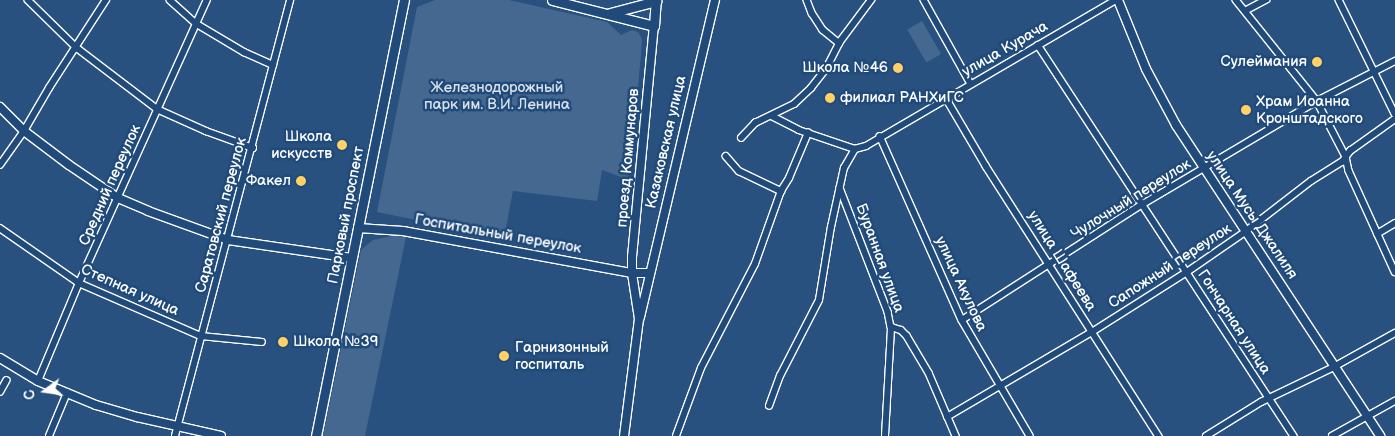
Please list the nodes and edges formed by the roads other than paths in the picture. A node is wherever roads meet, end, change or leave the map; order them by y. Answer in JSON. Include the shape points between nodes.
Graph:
{"nodes":[{"id":1,"x":28,"y":0,"type":"edge"},
{"id":2,"x":106,"y":0,"type":"edge"},
{"id":3,"x":170,"y":0,"type":"edge"},
{"id":4,"x":207,"y":0,"type":"edge"},
{"id":5,"x":290,"y":0,"type":"edge"},
{"id":6,"x":404,"y":0,"type":"edge"},
{"id":7,"x":552,"y":0,"type":"edge"},
{"id":8,"x":714,"y":0,"type":"edge"},
{"id":9,"x":807,"y":0,"type":"edge"},
{"id":10,"x":872,"y":0,"type":"edge"},
{"id":11,"x":924,"y":0,"type":"edge"},
{"id":12,"x":1117,"y":0,"type":"edge"},
{"id":13,"x":1236,"y":0,"type":"edge"},
{"id":14,"x":1266,"y":0,"type":"edge"},
{"id":15,"x":1339,"y":0,"type":"edge"},
{"id":16,"x":656,"y":1,"type":"edge"},
{"id":17,"x":1245,"y":11,"type":"junction"},
{"id":18,"x":609,"y":13,"type":"junction"},
{"id":19,"x":197,"y":24,"type":"junction"},
{"id":20,"x":654,"y":26,"type":"junction"},
{"id":21,"x":839,"y":44,"type":"junction"},
{"id":22,"x":1038,"y":45,"type":"junction"},
{"id":23,"x":77,"y":48,"type":"junction"},
{"id":24,"x":1395,"y":61,"type":"edge"},
{"id":25,"x":273,"y":65,"type":"junction"},
{"id":26,"x":1374,"y":73,"type":"junction"},
{"id":27,"x":971,"y":84,"type":"junction"},
{"id":28,"x":946,"y":98,"type":"junction"},
{"id":29,"x":1317,"y":101,"type":"junction"},
{"id":30,"x":0,"y":107,"type":"edge"},
{"id":31,"x":157,"y":109,"type":"junction"},
{"id":32,"x":1395,"y":114,"type":"edge"},
{"id":33,"x":772,"y":116,"type":"junction"},
{"id":34,"x":1395,"y":120,"type":"edge"},
{"id":35,"x":24,"y":131,"type":"junction"},
{"id":36,"x":808,"y":133,"type":"junction"},
{"id":37,"x":880,"y":136,"type":"junction"},
{"id":38,"x":741,"y":138,"type":"dead end"},
{"id":39,"x":253,"y":148,"type":"junction"},
{"id":40,"x":855,"y":149,"type":"junction"},
{"id":41,"x":726,"y":156,"type":"dead end"},
{"id":42,"x":1344,"y":160,"type":"junction"},
{"id":43,"x":0,"y":165,"type":"edge"},
{"id":44,"x":1203,"y":169,"type":"junction"},
{"id":45,"x":840,"y":188,"type":"junction"},
{"id":46,"x":781,"y":191,"type":"junction"},
{"id":47,"x":118,"y":198,"type":"junction"},
{"id":48,"x":1143,"y":204,"type":"junction"},
{"id":49,"x":1395,"y":223,"type":"edge"},
{"id":50,"x":0,"y":228,"type":"edge"},
{"id":51,"x":358,"y":228,"type":"junction"},
{"id":52,"x":1245,"y":232,"type":"junction"},
{"id":53,"x":1376,"y":234,"type":"junction"},
{"id":54,"x":228,"y":240,"type":"junction"},
{"id":55,"x":352,"y":258,"type":"junction"},
{"id":56,"x":1050,"y":264,"type":"junction"},
{"id":57,"x":1187,"y":272,"type":"junction"},
{"id":58,"x":1395,"y":272,"type":"edge"},
{"id":59,"x":632,"y":273,"type":"junction"},
{"id":60,"x":650,"y":273,"type":"junction"},
{"id":61,"x":79,"y":283,"type":"junction"},
{"id":62,"x":639,"y":319,"type":"junction"},
{"id":63,"x":962,"y":320,"type":"junction"},
{"id":64,"x":891,"y":327,"type":"junction"},
{"id":65,"x":1092,"y":332,"type":"junction"},
{"id":66,"x":1395,"y":333,"type":"edge"},
{"id":67,"x":201,"y":336,"type":"junction"},
{"id":68,"x":262,"y":342,"type":"dead end"},
{"id":69,"x":0,"y":358,"type":"edge"},
{"id":70,"x":1334,"y":367,"type":"junction"},
{"id":71,"x":6,"y":381,"type":"dead end"},
{"id":72,"x":38,"y":381,"type":"junction"},
{"id":73,"x":999,"y":386,"type":"junction"},
{"id":74,"x":0,"y":392,"type":"edge"},
{"id":75,"x":67,"y":393,"type":"junction"},
{"id":76,"x":1268,"y":398,"type":"junction"},
{"id":77,"x":1395,"y":401,"type":"edge"},
{"id":78,"x":769,"y":406,"type":"dead end"},
{"id":79,"x":1367,"y":416,"type":"junction"},
{"id":80,"x":947,"y":418,"type":"junction"},
{"id":81,"x":178,"y":427,"type":"junction"},
{"id":82,"x":49,"y":436,"type":"edge"},
{"id":83,"x":175,"y":436,"type":"edge"},
{"id":84,"x":221,"y":436,"type":"edge"},
{"id":85,"x":316,"y":436,"type":"edge"},
{"id":86,"x":624,"y":436,"type":"edge"},
{"id":87,"x":676,"y":436,"type":"edge"},
{"id":88,"x":885,"y":436,"type":"edge"},
{"id":89,"x":956,"y":436,"type":"edge"},
{"id":90,"x":1030,"y":436,"type":"edge"},
{"id":91,"x":1159,"y":436,"type":"edge"},
{"id":92,"x":1206,"y":436,"type":"edge"},
{"id":93,"x":1294,"y":436,"type":"edge"},
{"id":94,"x":1332,"y":436,"type":"edge"},
{"id":95,"x":1380,"y":436,"type":"edge"}],
"edges":[{"from":1,"to":23,"type":"street"},
{"from":2,"to":23,"type":"street"},
{"from":3,"to":19,"type":"street"},
{"from":4,"to":19,"type":"street","name":"Средний переулок"},
{"from":5,"to":25,"type":"street","name":"Саратовский переулок"},
{"from":6,"to":51,"type":"main road","name":"Парковый проспект"},
{"from":7,"to":18,"type":"main road"},
{"from":8,"to":60,"type":"street","name":"Казаковская улица"},
{"from":9,"to":21,"type":"street","via":[[823,30]]},
{"from":10,"to":21,"type":"street"},
{"from":11,"to":27,"type":"street"},
{"from":12,"to":22,"type":"street","name":"улица Курача"},
{"from":12,"to":44,"type":"street","name":"улица Мусы Джалиля","via":[[1146,69]]},
{"from":13,"to":17,"type":"street"},
{"from":14,"to":17,"type":"street"},
{"from":15,"to":26,"type":"street"},
{"from":16,"to":18,"type":"main road"},
{"from":16,"to":20,"type":"main road","name":"проезд Коммунаров"},
{"from":17,"to":29,"type":"street"},
{"from":18,"to":20,"type":"main road"},
{"from":19,"to":25,"type":"street"},
{"from":19,"to":31,"type":"street","name":"Средний переулок"},
{"from":20,"to":59,"type":"street","name":"проезд Коммунаров"},
{"from":21,"to":33,"type":"street","via":[[811,88],[794,104]]},
{"from":22,"to":27,"type":"street","name":"улица Курача"},
{"from":22,"to":48,"type":"street","name":"Гончарная улица"},
{"from":23,"to":31,"type":"street"},
{"from":23,"to":35,"type":"street"},
{"from":24,"to":26,"type":"street","name":"Чулочный переулок"},
{"from":25,"to":39,"type":"street","name":"Саратовский переулок"},
{"from":26,"to":29,"type":"street","name":"Чулочный переулок"},
{"from":26,"to":32,"type":"street"},
{"from":27,"to":28,"type":"street","name":"улица Курача"},
{"from":28,"to":37,"type":"street","name":"улица Курача"},
{"from":28,"to":56,"type":"street","name":"улица Шафеева"},
{"from":29,"to":42,"type":"street"},
{"from":29,"to":44,"type":"street","name":"Чулочный переулок"},
{"from":30,"to":35,"type":"street"},
{"from":31,"to":39,"type":"street"},
{"from":31,"to":47,"type":"street","name":"Средний переулок"},
{"from":33,"to":36,"type":"street"},
{"from":33,"to":38,"type":"street","via":[[755,123]]},
{"from":34,"to":42,"type":"street","name":"Сапожный переулок","via":[[1350,151]]},
{"from":35,"to":43,"type":"street"},
{"from":35,"to":47,"type":"street"},
{"from":36,"to":40,"type":"street"},
{"from":36,"to":46,"type":"street"},
{"from":37,"to":40,"type":"street","name":"улица Курача"},
{"from":37,"to":63,"type":"street","name":"улица Акулова"},
{"from":39,"to":54,"type":"street","name":"Саратовский переулок"},
{"from":40,"to":45,"type":"street","via":[[844,168]]},
{"from":41,"to":46,"type":"street","via":[[739,171]]},
{"from":42,"to":52,"type":"street","name":"Сапожный переулок"},
{"from":42,"to":53,"type":"street"},
{"from":44,"to":48,"type":"street","name":"Чулочный переулок"},
{"from":44,"to":52,"type":"street","name":"улица Мусы Джалиля"},
{"from":45,"to":64,"type":"street","name":"Буранная улица"},
{"from":45,"to":78,"type":"street","via":[[830,227],[819,300],[780,376]]},
{"from":46,"to":87,"type":"street","via":[[755,264],[700,368]]},
{"from":47,"to":54,"type":"street","via":[[179,224]]},
{"from":47,"to":61,"type":"street","name":"Средний переулок"},
{"from":48,"to":56,"type":"street","name":"Чулочный переулок"},
{"from":48,"to":57,"type":"street","name":"Гончарная улица"},
{"from":49,"to":53,"type":"street"},
{"from":50,"to":61,"type":"street","name":"Степная улица"},
{"from":51,"to":55,"type":"main road","name":"Парковый проспект"},
{"from":51,"to":59,"type":"street","name":"Госпитальный переулок","via":[[403,231]]},
{"from":52,"to":57,"type":"street","name":"Сапожный переулок"},
{"from":52,"to":70,"type":"street","name":"улица Мусы Джалиля"},
{"from":53,"to":58,"type":"street"},
{"from":54,"to":55,"type":"street"},
{"from":54,"to":67,"type":"street","name":"Саратовский переулок"},
{"from":55,"to":85,"type":"main road","name":"Парковый проспект"},
{"from":56,"to":63,"type":"street","name":"Чулочный переулок"},
{"from":56,"to":65,"type":"street","name":"улица Шафеева"},
{"from":57,"to":65,"type":"street","name":"Сапожный переулок"},
{"from":57,"to":76,"type":"street","name":"Гончарная улица"},
{"from":59,"to":60,"type":"street"},
{"from":59,"to":62,"type":"street","name":"проезд Коммунаров"},
{"from":60,"to":62,"type":"street","name":"проезд Коммунаров"},
{"from":61,"to":67,"type":"street","name":"Степная улица"},
{"from":61,"to":72,"type":"street","name":"Средний переулок"},
{"from":62,"to":86,"type":"street","name":"проезд Коммунаров"},
{"from":63,"to":73,"type":"street","name":"улица Акулова"},
{"from":64,"to":80,"type":"street","name":"Буранная улица","via":[[907,336],[929,373]]},
{"from":64,"to":88,"type":"street"},
{"from":65,"to":73,"type":"street","name":"Сапожный переулок"},
{"from":65,"to":91,"type":"street","name":"улица Шафеева"},
{"from":66,"to":70,"type":"street"},
{"from":67,"to":68,"type":"street","name":"Степная улица"},
{"from":67,"to":81,"type":"street","name":"Саратовский переулок"},
{"from":69,"to":72,"type":"street"},
{"from":70,"to":76,"type":"street"},
{"from":70,"to":79,"type":"street","name":"улица Мусы Джалиля"},
{"from":71,"to":74,"type":"street"},
{"from":72,"to":75,"type":"street"},
{"from":73,"to":80,"type":"street","name":"Сапожный переулок"},
{"from":73,"to":90,"type":"street","name":"улица Акулова"},
{"from":75,"to":81,"type":"street"},
{"from":75,"to":82,"type":"street"},
{"from":76,"to":92,"type":"street"},
{"from":76,"to":93,"type":"street","name":"Гончарная улица"},
{"from":77,"to":79,"type":"street"},
{"from":79,"to":94,"type":"street"},
{"from":79,"to":95,"type":"street","name":"улица Мусы Джалиля"},
{"from":80,"to":89,"type":"street","name":"Буранная улица"},
{"from":81,"to":83,"type":"street","name":"Саратовский переулок"},
{"from":81,"to":84,"type":"street"}]}
